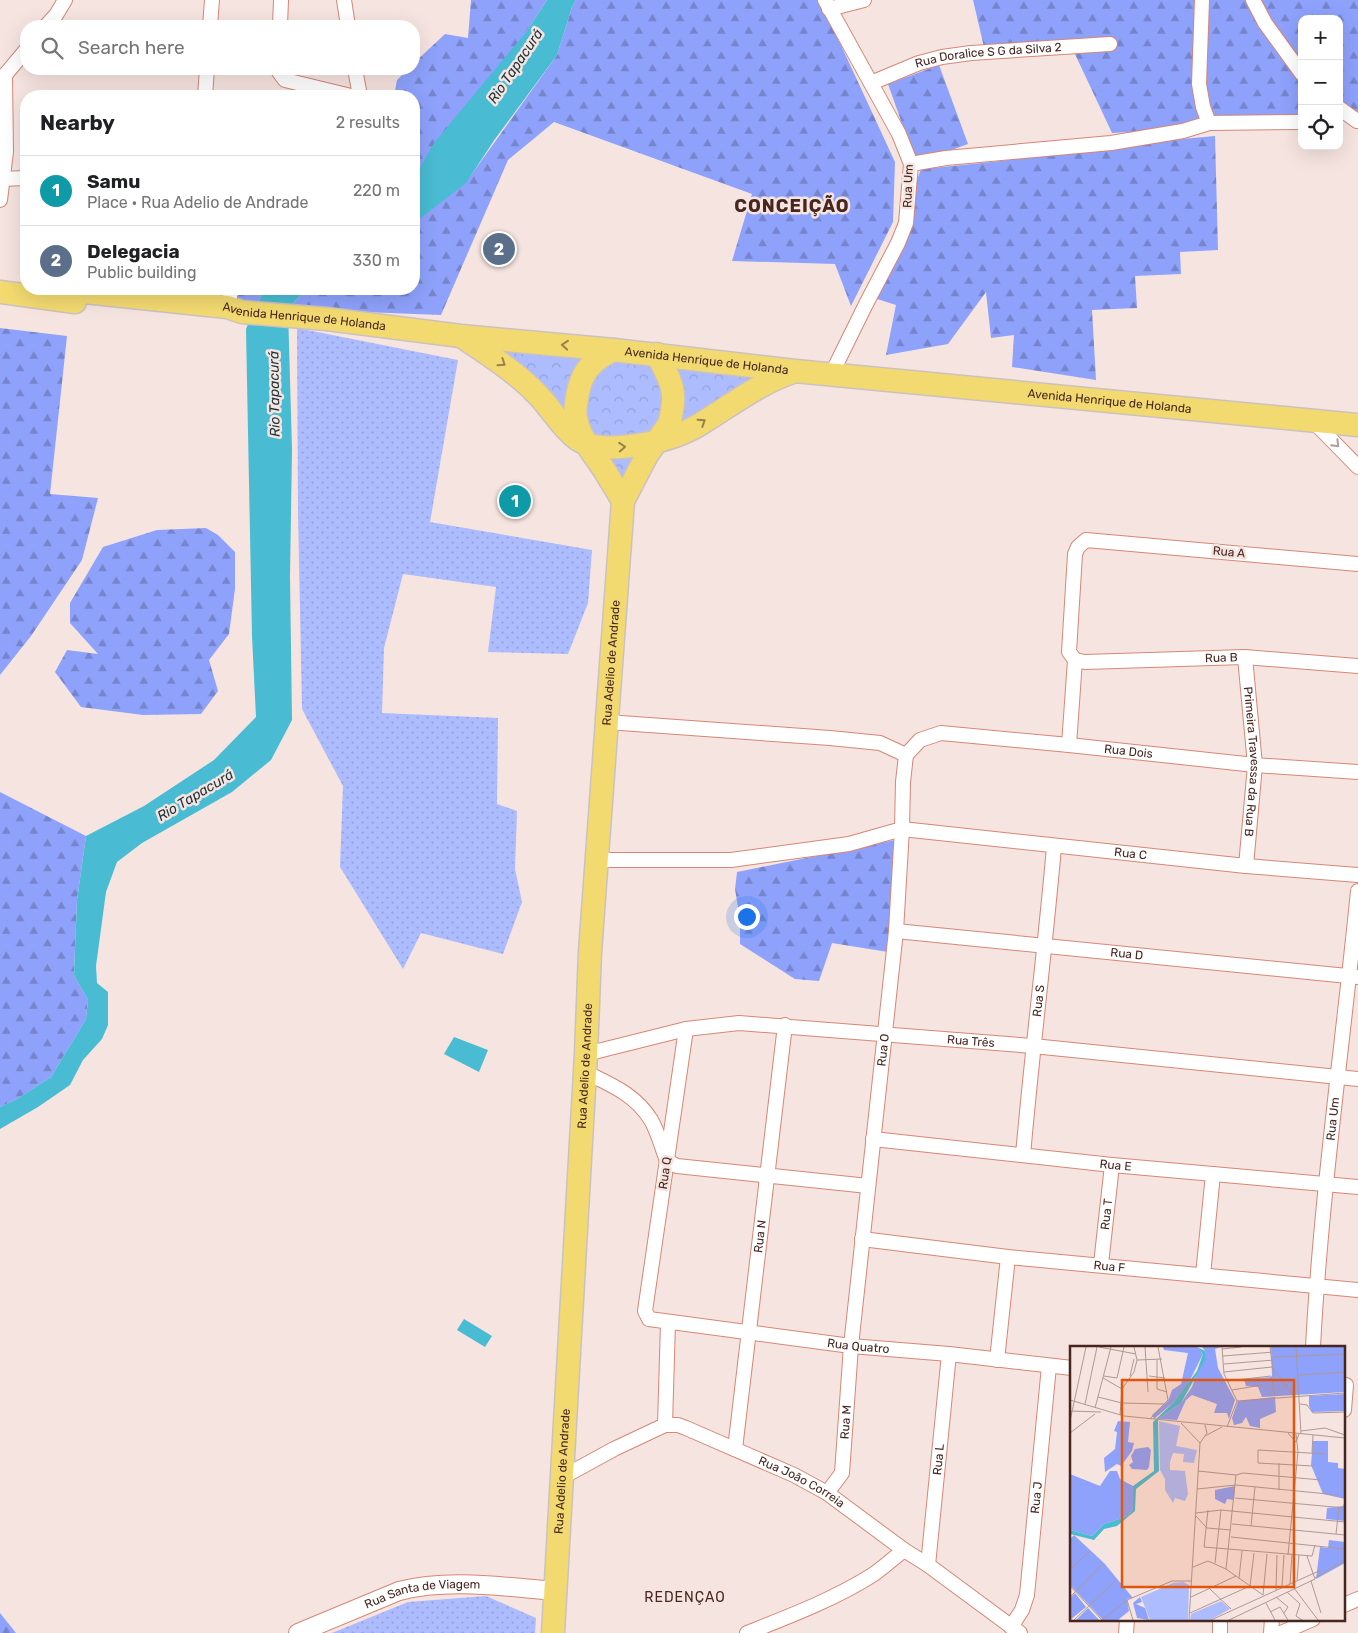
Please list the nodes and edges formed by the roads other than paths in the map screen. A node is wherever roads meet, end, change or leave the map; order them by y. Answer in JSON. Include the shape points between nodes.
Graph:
{"nodes":[{"id":1,"x":60,"y":0,"type":"edge"},
{"id":2,"x":64,"y":0,"type":"edge"},
{"id":3,"x":212,"y":0,"type":"edge"},
{"id":4,"x":281,"y":0,"type":"edge"},
{"id":5,"x":344,"y":0,"type":"edge"},
{"id":6,"x":864,"y":0,"type":"edge"},
{"id":7,"x":1202,"y":0,"type":"edge"},
{"id":8,"x":1253,"y":0,"type":"edge"},
{"id":9,"x":827,"y":4,"type":"edge"},
{"id":10,"x":56,"y":15,"type":"junction"},
{"id":11,"x":51,"y":20,"type":"edge"},
{"id":12,"x":210,"y":20,"type":"edge"},
{"id":13,"x":280,"y":20,"type":"edge"},
{"id":14,"x":347,"y":20,"type":"edge"},
{"id":15,"x":1110,"y":44,"type":"dead end"},
{"id":16,"x":20,"y":56,"type":"edge"},
{"id":17,"x":1298,"y":68,"type":"edge"},
{"id":18,"x":2,"y":74,"type":"edge"},
{"id":19,"x":207,"y":75,"type":"edge"},
{"id":20,"x":281,"y":75,"type":"edge"},
{"id":21,"x":356,"y":75,"type":"edge"},
{"id":22,"x":871,"y":83,"type":"junction"},
{"id":23,"x":205,"y":90,"type":"edge"},
{"id":24,"x":326,"y":90,"type":"edge"},
{"id":25,"x":359,"y":90,"type":"edge"},
{"id":26,"x":1343,"y":111,"type":"edge"},
{"id":27,"x":1358,"y":121,"type":"edge"},
{"id":28,"x":1298,"y":122,"type":"edge"},
{"id":29,"x":1343,"y":122,"type":"edge"},
{"id":30,"x":1209,"y":123,"type":"junction"},
{"id":31,"x":911,"y":164,"type":"junction"},
{"id":32,"x":20,"y":178,"type":"edge"},
{"id":33,"x":1,"y":179,"type":"edge"},
{"id":34,"x":0,"y":200,"type":"edge"},
{"id":35,"x":0,"y":282,"type":"edge"},
{"id":36,"x":20,"y":285,"type":"edge"},
{"id":37,"x":0,"y":292,"type":"edge"},
{"id":38,"x":20,"y":295,"type":"edge"},
{"id":39,"x":23,"y":295,"type":"edge"},
{"id":40,"x":132,"y":295,"type":"edge"},
{"id":41,"x":234,"y":303,"type":"edge"},
{"id":42,"x":461,"y":336,"type":"junction"},
{"id":43,"x":614,"y":350,"type":"junction"},
{"id":44,"x":657,"y":354,"type":"junction"},
{"id":45,"x":796,"y":371,"type":"junction"},
{"id":46,"x":831,"y":375,"type":"junction"},
{"id":47,"x":1314,"y":422,"type":"junction"},
{"id":48,"x":1358,"y":425,"type":"edge"},
{"id":49,"x":657,"y":441,"type":"junction"},
{"id":50,"x":586,"y":445,"type":"junction"},
{"id":51,"x":1358,"y":467,"type":"edge"},
{"id":52,"x":623,"y":501,"type":"junction"},
{"id":53,"x":1358,"y":564,"type":"edge"},
{"id":54,"x":1245,"y":657,"type":"junction"},
{"id":55,"x":1080,"y":661,"type":"junction"},
{"id":56,"x":1358,"y":666,"type":"edge"},
{"id":57,"x":607,"y":722,"type":"junction"},
{"id":58,"x":1069,"y":744,"type":"junction"},
{"id":59,"x":906,"y":755,"type":"junction"},
{"id":60,"x":1255,"y":765,"type":"junction"},
{"id":61,"x":1358,"y":772,"type":"edge"},
{"id":62,"x":902,"y":829,"type":"junction"},
{"id":63,"x":1054,"y":847,"type":"junction"},
{"id":64,"x":597,"y":860,"type":"junction"},
{"id":65,"x":1246,"y":866,"type":"junction"},
{"id":66,"x":1358,"y":875,"type":"edge"},
{"id":67,"x":1358,"y":891,"type":"edge"},
{"id":68,"x":896,"y":931,"type":"junction"},
{"id":69,"x":1045,"y":946,"type":"junction"},
{"id":70,"x":1354,"y":976,"type":"edge"},
{"id":71,"x":785,"y":1025,"type":"junction"},
{"id":72,"x":686,"y":1029,"type":"junction"},
{"id":73,"x":885,"y":1035,"type":"junction"},
{"id":74,"x":1033,"y":1046,"type":"junction"},
{"id":75,"x":585,"y":1064,"type":"junction"},
{"id":76,"x":1339,"y":1077,"type":"junction"},
{"id":77,"x":1358,"y":1079,"type":"edge"},
{"id":78,"x":873,"y":1139,"type":"junction"},
{"id":79,"x":1023,"y":1155,"type":"junction"},
{"id":80,"x":667,"y":1161,"type":"junction"},
{"id":81,"x":1112,"y":1165,"type":"junction"},
{"id":82,"x":1213,"y":1174,"type":"junction"},
{"id":83,"x":768,"y":1175,"type":"junction"},
{"id":84,"x":1326,"y":1184,"type":"junction"},
{"id":85,"x":868,"y":1186,"type":"junction"},
{"id":86,"x":1358,"y":1187,"type":"edge"},
{"id":87,"x":862,"y":1239,"type":"junction"},
{"id":88,"x":1008,"y":1257,"type":"junction"},
{"id":89,"x":1100,"y":1264,"type":"junction"},
{"id":90,"x":1202,"y":1275,"type":"junction"},
{"id":91,"x":1316,"y":1286,"type":"junction"},
{"id":92,"x":1358,"y":1290,"type":"edge"},
{"id":93,"x":646,"y":1316,"type":"joint"},
{"id":94,"x":668,"y":1322,"type":"junction"},
{"id":95,"x":749,"y":1332,"type":"junction"},
{"id":96,"x":850,"y":1346,"type":"junction"},
{"id":97,"x":1313,"y":1346,"type":"edge"},
{"id":98,"x":949,"y":1354,"type":"junction"},
{"id":99,"x":997,"y":1360,"type":"junction"},
{"id":100,"x":1049,"y":1366,"type":"junction"},
{"id":101,"x":1070,"y":1368,"type":"edge"},
{"id":102,"x":1349,"y":1385,"type":"edge"},
{"id":103,"x":1346,"y":1400,"type":"edge"},
{"id":104,"x":666,"y":1425,"type":"junction"},
{"id":105,"x":735,"y":1448,"type":"junction"},
{"id":106,"x":561,"y":1478,"type":"junction"},
{"id":107,"x":827,"y":1494,"type":"junction"},
{"id":108,"x":904,"y":1550,"type":"junction"},
{"id":109,"x":928,"y":1565,"type":"junction"},
{"id":110,"x":555,"y":1590,"type":"junction"},
{"id":111,"x":1358,"y":1599,"type":"edge"},
{"id":112,"x":1346,"y":1605,"type":"edge"},
{"id":113,"x":1128,"y":1620,"type":"edge"},
{"id":114,"x":1220,"y":1620,"type":"edge"},
{"id":115,"x":1272,"y":1620,"type":"edge"},
{"id":116,"x":1311,"y":1620,"type":"edge"},
{"id":117,"x":1016,"y":1630,"type":"edge"},
{"id":118,"x":298,"y":1633,"type":"edge"},
{"id":119,"x":552,"y":1633,"type":"edge"},
{"id":120,"x":747,"y":1633,"type":"edge"},
{"id":121,"x":998,"y":1633,"type":"edge"},
{"id":122,"x":1126,"y":1633,"type":"edge"},
{"id":123,"x":1220,"y":1633,"type":"edge"},
{"id":124,"x":1271,"y":1633,"type":"edge"},
{"id":125,"x":1281,"y":1633,"type":"edge"}],
"edges":[{"from":1,"to":10,"type":"street"},
{"from":2,"to":10,"type":"street"},
{"from":3,"to":12,"type":"street"},
{"from":4,"to":13,"type":"street"},
{"from":5,"to":14,"type":"street"},
{"from":6,"to":9,"type":"street"},
{"from":7,"to":30,"type":"street","via":[[1199,84]]},
{"from":8,"to":17,"type":"street","via":[[1265,23]]},
{"from":9,"to":22,"type":"street","name":"Rua Um"},
{"from":10,"to":11,"type":"street"},
{"from":15,"to":22,"type":"street","name":"Rua Doralice S G da Silva 2","via":[[942,57],[918,63]]},
{"from":16,"to":18,"type":"street"},
{"from":18,"to":33,"type":"street","via":[[6,152]]},
{"from":19,"to":23,"type":"street"},
{"from":20,"to":24,"type":"street","via":[[284,80]]},
{"from":21,"to":25,"type":"street"},
{"from":22,"to":31,"type":"street","name":"Rua Um","via":[[899,134]]},
{"from":26,"to":27,"type":"street"},
{"from":27,"to":29,"type":"street"},
{"from":28,"to":30,"type":"street"},
{"from":30,"to":31,"type":"street","via":[[1183,131],[1111,143]]},
{"from":31,"to":46,"type":"street","name":"Rua Um","via":[[906,223]]},
{"from":32,"to":33,"type":"street"},
{"from":33,"to":34,"type":"street"},
{"from":35,"to":36,"type":"main road"},
{"from":37,"to":38,"type":"main road"},
{"from":39,"to":41,"type":"main road","via":[[225,317]]},
{"from":40,"to":41,"type":"main road","name":"Avenida Henrique de Holanda"},
{"from":41,"to":42,"type":"main road","name":"Avenida Henrique de Holanda"},
{"from":43,"to":42,"type":"main road","name":"Avenida Henrique de Holanda","one_way":true},
{"from":42,"to":50,"type":"main road","one_way":true,"via":[[508,367]]},
{"from":43,"to":44,"type":"main road","name":"Avenida Henrique de Holanda"},
{"from":43,"to":50,"type":"main road","via":[[595,360],[581,380],[576,419]]},
{"from":44,"to":45,"type":"main road","name":"Avenida Henrique de Holanda"},
{"from":44,"to":49,"type":"main road","via":[[672,382],[674,396],[669,424]]},
{"from":45,"to":46,"type":"main road","name":"Avenida Henrique de Holanda"},
{"from":49,"to":45,"type":"main road","one_way":true,"via":[[696,426],[764,383]]},
{"from":46,"to":47,"type":"main road","name":"Avenida Henrique de Holanda"},
{"from":47,"to":48,"type":"main road","name":"Avenida Henrique de Holanda"},
{"from":47,"to":51,"type":"street","one_way":true},
{"from":50,"to":49,"type":"main road","one_way":true,"via":[[610,448]]},
{"from":49,"to":52,"type":"main road"},
{"from":50,"to":52,"type":"main road"},
{"from":52,"to":57,"type":"main road","name":"Rua Adelio de Andrade"},
{"from":53,"to":55,"type":"street","name":"Rua A","via":[[1086,540],[1075,554],[1069,652]]},
{"from":54,"to":55,"type":"street","name":"Rua B"},
{"from":54,"to":56,"type":"street","name":"Rua B"},
{"from":54,"to":60,"type":"street","name":"Primeira Travessa da Rua B"},
{"from":55,"to":58,"type":"street"},
{"from":57,"to":59,"type":"street","via":[[880,743]]},
{"from":57,"to":64,"type":"main road","name":"Rua Adelio de Andrade"},
{"from":58,"to":59,"type":"street","name":"Rua Dois","via":[[941,733],[920,740]]},
{"from":58,"to":60,"type":"street","name":"Rua Dois"},
{"from":59,"to":62,"type":"street","name":"Rua O"},
{"from":60,"to":61,"type":"street","name":"Rua Dois"},
{"from":60,"to":65,"type":"street","name":"Primeira Travessa da Rua B"},
{"from":62,"to":63,"type":"street","name":"Rua C"},
{"from":62,"to":64,"type":"street","via":[[849,844],[731,860]]},
{"from":62,"to":68,"type":"street","name":"Rua O"},
{"from":63,"to":65,"type":"street","name":"Rua C"},
{"from":63,"to":69,"type":"street","name":"Rua S"},
{"from":64,"to":75,"type":"main road","name":"Rua Adelio de Andrade"},
{"from":65,"to":66,"type":"street","name":"Rua C"},
{"from":67,"to":70,"type":"street","name":"Rua Um"},
{"from":68,"to":69,"type":"street","name":"Rua D"},
{"from":68,"to":73,"type":"street","name":"Rua O"},
{"from":69,"to":70,"type":"street","name":"Rua D"},
{"from":69,"to":74,"type":"street","name":"Rua S"},
{"from":70,"to":76,"type":"street","name":"Rua Um"},
{"from":71,"to":72,"type":"street","name":"Rua Três","via":[[738,1023]]},
{"from":71,"to":73,"type":"street","name":"Rua Três"},
{"from":71,"to":83,"type":"street","name":"Rua N"},
{"from":72,"to":75,"type":"street","name":"Rua Três"},
{"from":72,"to":80,"type":"street","name":"Rua Q"},
{"from":73,"to":74,"type":"street","name":"Rua Três"},
{"from":73,"to":78,"type":"street","name":"Rua O"},
{"from":74,"to":76,"type":"street","name":"Rua Três"},
{"from":74,"to":79,"type":"street","name":"Rua S"},
{"from":75,"to":80,"type":"street","via":[[640,1105],[652,1121]]},
{"from":75,"to":106,"type":"main road","name":"Rua Adelio de Andrade"},
{"from":76,"to":77,"type":"street","name":"Rua Três"},
{"from":76,"to":84,"type":"street","name":"Rua Um"},
{"from":78,"to":79,"type":"street","name":"Rua E"},
{"from":78,"to":85,"type":"street","name":"Rua O"},
{"from":79,"to":81,"type":"street","name":"Rua E"},
{"from":80,"to":83,"type":"street","via":[[677,1166]]},
{"from":80,"to":93,"type":"street","name":"Rua Q"},
{"from":81,"to":82,"type":"street","name":"Rua E"},
{"from":81,"to":89,"type":"street","name":"Rua T"},
{"from":82,"to":84,"type":"street","name":"Rua E"},
{"from":82,"to":90,"type":"street"},
{"from":83,"to":85,"type":"street"},
{"from":83,"to":95,"type":"street","name":"Rua N"},
{"from":84,"to":86,"type":"street","name":"Rua E"},
{"from":84,"to":91,"type":"street","name":"Rua Um"},
{"from":85,"to":87,"type":"street","name":"Rua O"},
{"from":87,"to":88,"type":"street","name":"Rua F"},
{"from":87,"to":96,"type":"street","name":"Rua O"},
{"from":88,"to":89,"type":"street","name":"Rua F"},
{"from":88,"to":99,"type":"street"},
{"from":89,"to":90,"type":"street","name":"Rua F"},
{"from":90,"to":91,"type":"street","name":"Rua F"},
{"from":91,"to":92,"type":"street","name":"Rua F"},
{"from":91,"to":97,"type":"street","name":"Rua Um"},
{"from":93,"to":94,"type":"street","name":"Rua Quatro"},
{"from":94,"to":95,"type":"street","name":"Rua Quatro"},
{"from":94,"to":104,"type":"street"},
{"from":95,"to":96,"type":"street","name":"Rua Quatro"},
{"from":95,"to":105,"type":"street","name":"Rua N"},
{"from":96,"to":98,"type":"street","name":"Rua Quatro"},
{"from":96,"to":107,"type":"street","name":"Rua M","via":[[842,1473]]},
{"from":98,"to":99,"type":"street","name":"Rua Quatro"},
{"from":98,"to":109,"type":"street","name":"Rua L"},
{"from":99,"to":100,"type":"street","name":"Rua Quatro"},
{"from":100,"to":101,"type":"street","name":"Rua Quatro"},
{"from":100,"to":117,"type":"street","name":"Rua J","via":[[1027,1595]]},
{"from":102,"to":103,"type":"street"},
{"from":104,"to":105,"type":"street","name":"Rua João Correia","via":[[678,1425]]},
{"from":104,"to":106,"type":"street"},
{"from":105,"to":107,"type":"street","name":"Rua João Correia"},
{"from":106,"to":110,"type":"main road","name":"Rua Adelio de Andrade"},
{"from":107,"to":108,"type":"street","name":"Rua João Correia"},
{"from":108,"to":109,"type":"street","name":"Rua João Correia"},
{"from":108,"to":120,"type":"street","via":[[876,1573],[852,1587],[806,1610]]},
{"from":109,"to":117,"type":"street","name":"Rua João Correia"},
{"from":110,"to":118,"type":"street","name":"Rua Santa de Viagem","via":[[457,1584],[414,1587]]},
{"from":110,"to":119,"type":"main road","name":"Rua Adelio de Andrade"},
{"from":111,"to":112,"type":"street"},
{"from":113,"to":122,"type":"street"},
{"from":114,"to":123,"type":"street"},
{"from":115,"to":124,"type":"street"},
{"from":116,"to":125,"type":"street"},
{"from":117,"to":121,"type":"street"}]}
